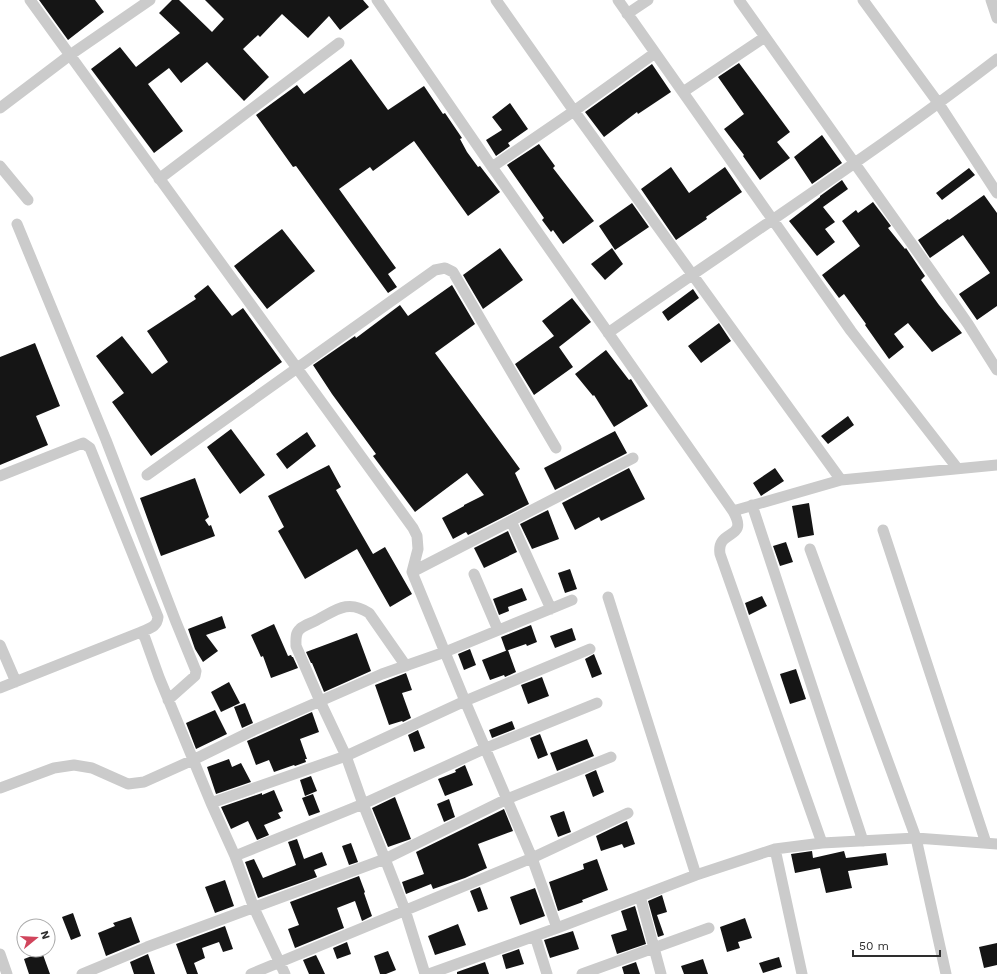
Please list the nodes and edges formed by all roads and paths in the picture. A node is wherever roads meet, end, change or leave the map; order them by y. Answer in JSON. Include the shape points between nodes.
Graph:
{"nodes":[{"id":1,"x":30,"y":0,"type":"edge"},
{"id":2,"x":150,"y":0,"type":"edge"},
{"id":3,"x":377,"y":0,"type":"edge"},
{"id":4,"x":496,"y":0,"type":"edge"},
{"id":5,"x":618,"y":0,"type":"edge"},
{"id":6,"x":648,"y":0,"type":"edge"},
{"id":7,"x":739,"y":0,"type":"edge"},
{"id":8,"x":864,"y":0,"type":"edge"},
{"id":9,"x":991,"y":0,"type":"edge"},
{"id":10,"x":627,"y":14,"type":"junction"},
{"id":11,"x":997,"y":18,"type":"edge"},
{"id":12,"x":765,"y":37,"type":"junction"},
{"id":13,"x":339,"y":43,"type":"dead end"},
{"id":14,"x":655,"y":53,"type":"junction"},
{"id":15,"x":70,"y":55,"type":"junction"},
{"id":16,"x":997,"y":60,"type":"edge"},
{"id":17,"x":683,"y":92,"type":"junction"},
{"id":18,"x":939,"y":104,"type":"junction"},
{"id":19,"x":0,"y":108,"type":"edge"},
{"id":20,"x":574,"y":111,"type":"junction"},
{"id":21,"x":855,"y":164,"type":"junction"},
{"id":22,"x":0,"y":166,"type":"edge"},
{"id":23,"x":492,"y":167,"type":"junction"},
{"id":24,"x":159,"y":179,"type":"junction"},
{"id":25,"x":997,"y":193,"type":"edge"},
{"id":26,"x":28,"y":200,"type":"dead end"},
{"id":27,"x":774,"y":220,"type":"junction"},
{"id":28,"x":17,"y":224,"type":"dead end"},
{"id":29,"x":692,"y":275,"type":"junction"},
{"id":30,"x":608,"y":333,"type":"junction"},
{"id":31,"x":297,"y":369,"type":"junction"},
{"id":32,"x":997,"y":370,"type":"edge"},
{"id":33,"x":556,"y":448,"type":"dead end"},
{"id":34,"x":633,"y":458,"type":"dead end"},
{"id":35,"x":997,"y":465,"type":"edge"},
{"id":36,"x":958,"y":469,"type":"junction"},
{"id":37,"x":147,"y":475,"type":"dead end"},
{"id":38,"x":0,"y":476,"type":"edge"},
{"id":39,"x":841,"y":480,"type":"junction"},
{"id":40,"x":752,"y":505,"type":"junction"},
{"id":41,"x":733,"y":511,"type":"junction"},
{"id":42,"x":511,"y":521,"type":"junction"},
{"id":43,"x":884,"y":530,"type":"dead end"},
{"id":44,"x":810,"y":549,"type":"dead end"},
{"id":45,"x":412,"y":572,"type":"junction"},
{"id":46,"x":474,"y":574,"type":"dead end"},
{"id":47,"x":608,"y":597,"type":"dead end"},
{"id":48,"x":572,"y":600,"type":"dead end"},
{"id":49,"x":551,"y":609,"type":"junction"},
{"id":50,"x":498,"y":630,"type":"junction"},
{"id":51,"x":141,"y":632,"type":"junction"},
{"id":52,"x":0,"y":644,"type":"edge"},
{"id":53,"x":590,"y":649,"type":"dead end"},
{"id":54,"x":445,"y":652,"type":"junction"},
{"id":55,"x":406,"y":666,"type":"junction"},
{"id":56,"x":16,"y":682,"type":"junction"},
{"id":57,"x":0,"y":688,"type":"edge"},
{"id":58,"x":168,"y":700,"type":"junction"},
{"id":59,"x":320,"y":701,"type":"junction"},
{"id":60,"x":465,"y":701,"type":"junction"},
{"id":61,"x":597,"y":703,"type":"dead end"},
{"id":62,"x":486,"y":748,"type":"junction"},
{"id":63,"x":346,"y":756,"type":"junction"},
{"id":64,"x":611,"y":757,"type":"dead end"},
{"id":65,"x":193,"y":760,"type":"junction"},
{"id":66,"x":0,"y":788,"type":"edge"},
{"id":67,"x":507,"y":799,"type":"junction"},
{"id":68,"x":210,"y":803,"type":"junction"},
{"id":69,"x":363,"y":804,"type":"junction"},
{"id":70,"x":628,"y":813,"type":"dead end"},
{"id":71,"x":916,"y":838,"type":"junction"},
{"id":72,"x":863,"y":841,"type":"junction"},
{"id":73,"x":822,"y":843,"type":"junction"},
{"id":74,"x":992,"y":844,"type":"edge"},
{"id":75,"x":775,"y":849,"type":"junction"},
{"id":76,"x":235,"y":856,"type":"junction"},
{"id":77,"x":532,"y":858,"type":"junction"},
{"id":78,"x":385,"y":859,"type":"junction"},
{"id":79,"x":696,"y":875,"type":"junction"},
{"id":80,"x":640,"y":896,"type":"junction"},
{"id":81,"x":254,"y":908,"type":"junction"},
{"id":82,"x":405,"y":910,"type":"junction"},
{"id":83,"x":557,"y":928,"type":"junction"},
{"id":84,"x":709,"y":928,"type":"dead end"},
{"id":85,"x":535,"y":936,"type":"junction"},
{"id":86,"x":654,"y":948,"type":"junction"},
{"id":87,"x":0,"y":954,"type":"edge"},
{"id":88,"x":280,"y":962,"type":"junction"},
{"id":89,"x":434,"y":973,"type":"edge"},
{"id":90,"x":7,"y":974,"type":"edge"},
{"id":91,"x":82,"y":974,"type":"edge"},
{"id":92,"x":251,"y":974,"type":"edge"},
{"id":93,"x":285,"y":974,"type":"edge"},
{"id":94,"x":425,"y":974,"type":"edge"},
{"id":95,"x":547,"y":974,"type":"edge"},
{"id":96,"x":582,"y":974,"type":"edge"},
{"id":97,"x":661,"y":974,"type":"edge"},
{"id":98,"x":802,"y":974,"type":"edge"},
{"id":99,"x":946,"y":974,"type":"edge"}],
"edges":[{"from":1,"to":15,"type":"street"},
{"from":2,"to":15,"type":"street"},
{"from":3,"to":23,"type":"street"},
{"from":4,"to":20,"type":"street"},
{"from":5,"to":10,"type":"street"},
{"from":6,"to":10,"type":"street"},
{"from":7,"to":12,"type":"street"},
{"from":8,"to":18,"type":"street"},
{"from":9,"to":11,"type":"street"},
{"from":10,"to":14,"type":"street"},
{"from":12,"to":17,"type":"street"},
{"from":12,"to":21,"type":"street"},
{"from":13,"to":24,"type":"street"},
{"from":14,"to":17,"type":"street"},
{"from":14,"to":20,"type":"street"},
{"from":15,"to":19,"type":"street"},
{"from":15,"to":24,"type":"street"},
{"from":16,"to":18,"type":"street"},
{"from":17,"to":27,"type":"street"},
{"from":18,"to":21,"type":"street"},
{"from":18,"to":25,"type":"street"},
{"from":20,"to":23,"type":"street"},
{"from":20,"to":29,"type":"street"},
{"from":21,"to":27,"type":"street"},
{"from":21,"to":32,"type":"street","via":[[968,324]]},
{"from":22,"to":26,"type":"street"},
{"from":23,"to":30,"type":"street"},
{"from":24,"to":31,"type":"street"},
{"from":27,"to":29,"type":"street"},
{"from":27,"to":36,"type":"street","via":[[851,331]]},
{"from":28,"to":58,"type":"street","via":[[194,664],[195,676]]},
{"from":29,"to":30,"type":"street"},
{"from":29,"to":39,"type":"street"},
{"from":30,"to":41,"type":"street"},
{"from":31,"to":33,"type":"street","via":[[435,270],[445,268],[452,272]]},
{"from":31,"to":37,"type":"street"},
{"from":31,"to":45,"type":"street","via":[[413,528],[418,549]]},
{"from":34,"to":42,"type":"street"},
{"from":35,"to":36,"type":"street"},
{"from":36,"to":39,"type":"street"},
{"from":38,"to":51,"type":"street","via":[[83,443],[90,448],[158,617],[154,626]]},
{"from":39,"to":40,"type":"street"},
{"from":40,"to":41,"type":"street"},
{"from":40,"to":72,"type":"street"},
{"from":41,"to":73,"type":"street","via":[[738,519],[738,525],[736,531],[722,541],[719,546],[720,554]]},
{"from":42,"to":45,"type":"street"},
{"from":42,"to":49,"type":"street"},
{"from":43,"to":74,"type":"street"},
{"from":44,"to":71,"type":"street"},
{"from":45,"to":54,"type":"street"},
{"from":46,"to":50,"type":"street"},
{"from":47,"to":79,"type":"street"},
{"from":48,"to":49,"type":"street"},
{"from":49,"to":50,"type":"street"},
{"from":50,"to":54,"type":"street"},
{"from":51,"to":56,"type":"street"},
{"from":51,"to":58,"type":"street"},
{"from":52,"to":56,"type":"street"},
{"from":53,"to":60,"type":"street"},
{"from":54,"to":55,"type":"street"},
{"from":54,"to":60,"type":"street"},
{"from":55,"to":59,"type":"street"},
{"from":55,"to":59,"type":"street","via":[[369,613],[361,608],[341,607],[300,629],[296,637],[296,646]]},
{"from":56,"to":57,"type":"street"},
{"from":58,"to":65,"type":"street"},
{"from":59,"to":63,"type":"street"},
{"from":59,"to":65,"type":"street"},
{"from":60,"to":62,"type":"street"},
{"from":60,"to":63,"type":"street"},
{"from":61,"to":62,"type":"street"},
{"from":62,"to":67,"type":"street"},
{"from":62,"to":69,"type":"street"},
{"from":63,"to":68,"type":"street"},
{"from":63,"to":69,"type":"street"},
{"from":64,"to":67,"type":"street"},
{"from":65,"to":66,"type":"street","via":[[144,782],[128,784],[92,768],[74,765],[54,768]]},
{"from":65,"to":68,"type":"street"},
{"from":67,"to":77,"type":"street"},
{"from":67,"to":78,"type":"street"},
{"from":68,"to":76,"type":"street"},
{"from":69,"to":76,"type":"street"},
{"from":69,"to":78,"type":"street"},
{"from":70,"to":77,"type":"street"},
{"from":71,"to":72,"type":"street"},
{"from":71,"to":74,"type":"street"},
{"from":71,"to":99,"type":"street"},
{"from":72,"to":73,"type":"street"},
{"from":73,"to":75,"type":"street"},
{"from":75,"to":79,"type":"street"},
{"from":75,"to":98,"type":"street"},
{"from":76,"to":81,"type":"street"},
{"from":77,"to":82,"type":"street"},
{"from":77,"to":83,"type":"street"},
{"from":78,"to":81,"type":"street"},
{"from":78,"to":82,"type":"street"},
{"from":79,"to":80,"type":"street"},
{"from":80,"to":83,"type":"street"},
{"from":80,"to":86,"type":"street"},
{"from":81,"to":88,"type":"street"},
{"from":81,"to":91,"type":"street"},
{"from":82,"to":88,"type":"street"},
{"from":82,"to":94,"type":"street"},
{"from":83,"to":85,"type":"street"},
{"from":84,"to":86,"type":"street"},
{"from":85,"to":89,"type":"street"},
{"from":85,"to":95,"type":"street"},
{"from":86,"to":96,"type":"street"},
{"from":86,"to":97,"type":"street"},
{"from":87,"to":90,"type":"street"},
{"from":88,"to":92,"type":"street"},
{"from":88,"to":93,"type":"street"}]}
